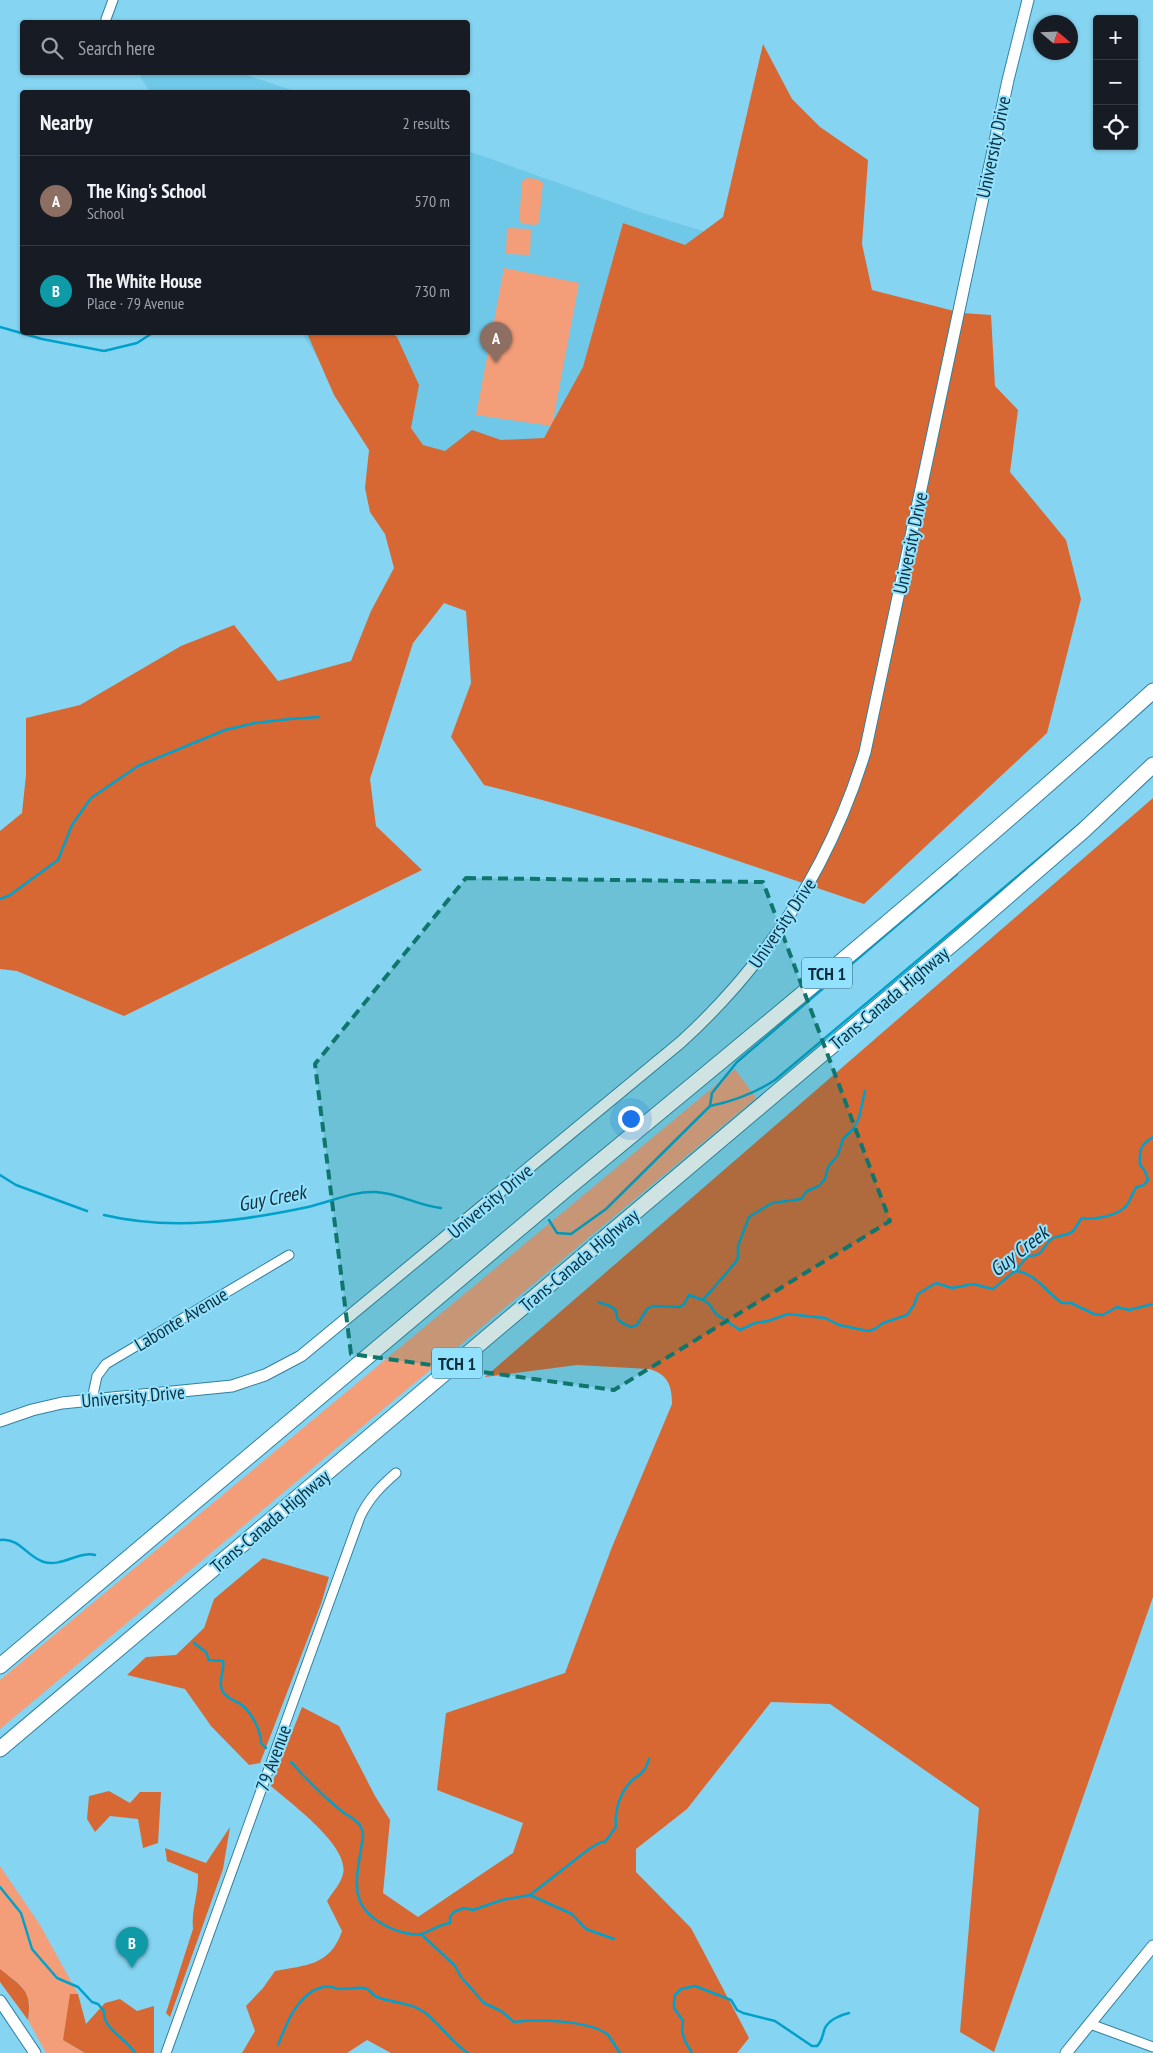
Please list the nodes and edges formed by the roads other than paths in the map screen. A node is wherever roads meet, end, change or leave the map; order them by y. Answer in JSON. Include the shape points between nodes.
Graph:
{"nodes":[{"id":1,"x":113,"y":0,"type":"edge"},
{"id":2,"x":1028,"y":0,"type":"edge"},
{"id":3,"x":106,"y":20,"type":"dead end"},
{"id":4,"x":1153,"y":691,"type":"edge"},
{"id":5,"x":1153,"y":765,"type":"edge"},
{"id":6,"x":289,"y":1255,"type":"dead end"},
{"id":7,"x":92,"y":1399,"type":"junction"},
{"id":8,"x":0,"y":1421,"type":"edge"},
{"id":9,"x":396,"y":1473,"type":"dead end"},
{"id":10,"x":0,"y":1666,"type":"edge"},
{"id":11,"x":0,"y":1748,"type":"edge"},
{"id":12,"x":1153,"y":1946,"type":"edge"},
{"id":13,"x":0,"y":2001,"type":"edge"},
{"id":14,"x":1090,"y":2024,"type":"junction"},
{"id":15,"x":1153,"y":2046,"type":"edge"},
{"id":16,"x":35,"y":2053,"type":"edge"},
{"id":17,"x":166,"y":2053,"type":"edge"},
{"id":18,"x":1066,"y":2053,"type":"edge"}],
"edges":[{"from":1,"to":3,"type":"street"},
{"from":2,"to":7,"type":"street","name":"University Drive","via":[[1008,80],[867,743],[833,839],[784,926],[741,982],[681,1042],[300,1356],[265,1376],[232,1386]]},
{"from":4,"to":10,"type":"highway","number":"TCH 1","via":[[936,883]]},
{"from":5,"to":11,"type":"highway","name":"Trans-Canada Highway","number":"TCH 1","via":[[963,935]]},
{"from":6,"to":7,"type":"street","name":"Labonte Avenue","via":[[106,1364],[96,1376]]},
{"from":7,"to":8,"type":"street","name":"University Drive","via":[[48,1406]]},
{"from":9,"to":17,"type":"street","name":"79 Avenue","via":[[377,1490],[360,1517]]},
{"from":12,"to":14,"type":"street"},
{"from":13,"to":16,"type":"street"},
{"from":14,"to":15,"type":"street"},
{"from":14,"to":18,"type":"street"}]}
